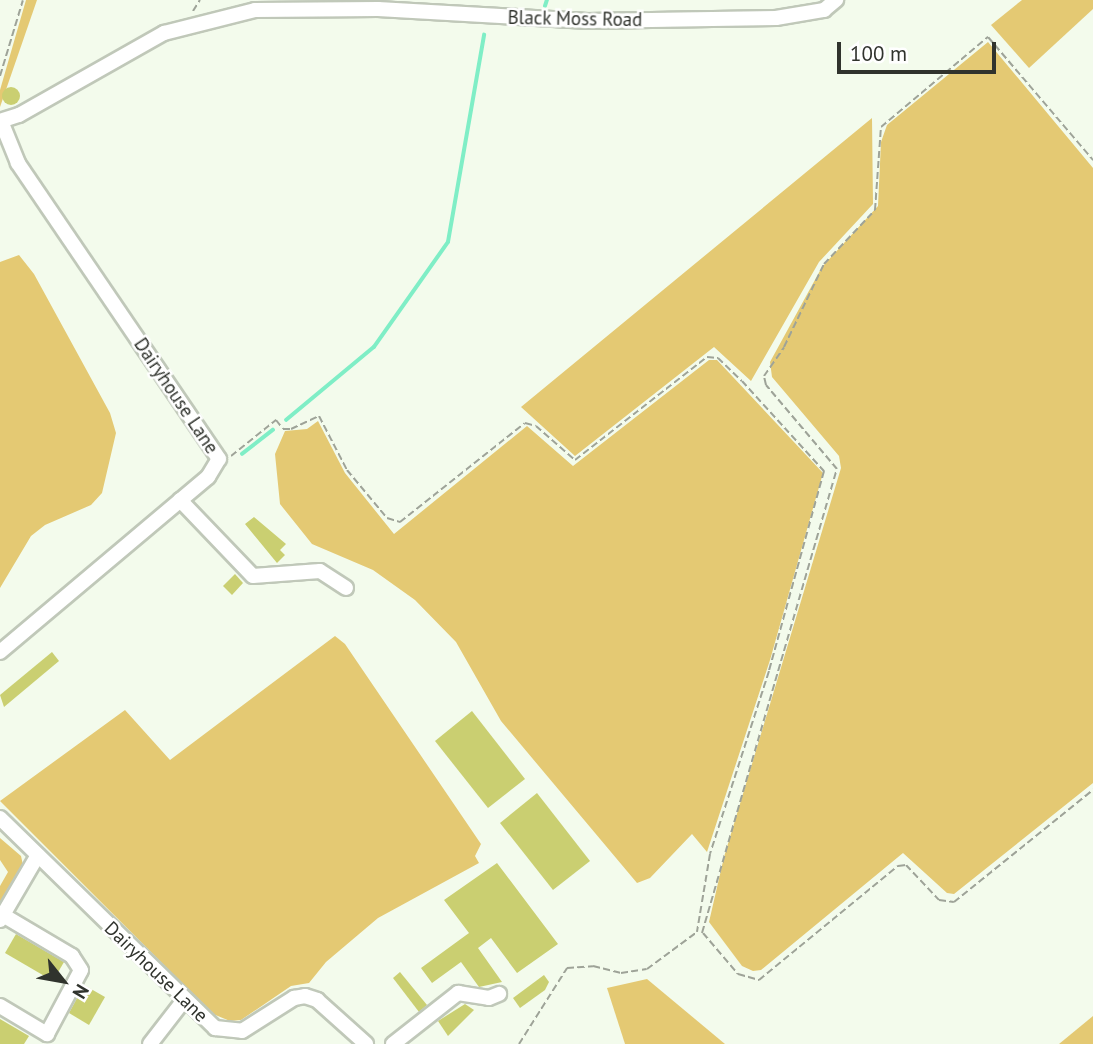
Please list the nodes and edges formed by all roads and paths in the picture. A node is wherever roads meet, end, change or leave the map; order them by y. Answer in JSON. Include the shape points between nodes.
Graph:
{"nodes":[{"id":1,"x":23,"y":0,"type":"edge"},
{"id":2,"x":200,"y":0,"type":"edge"},
{"id":3,"x":836,"y":0,"type":"edge"},
{"id":4,"x":190,"y":23,"type":"junction"},
{"id":5,"x":0,"y":74,"type":"edge"},
{"id":6,"x":0,"y":121,"type":"edge"},
{"id":7,"x":1093,"y":160,"type":"edge"},
{"id":8,"x":218,"y":457,"type":"junction"},
{"id":9,"x":180,"y":500,"type":"junction"},
{"id":10,"x":346,"y":588,"type":"dead end"},
{"id":11,"x":0,"y":652,"type":"edge"},
{"id":12,"x":737,"y":772,"type":"junction"},
{"id":13,"x":746,"y":775,"type":"junction"},
{"id":14,"x":1093,"y":790,"type":"edge"},
{"id":15,"x":0,"y":818,"type":"edge"},
{"id":16,"x":38,"y":855,"type":"junction"},
{"id":17,"x":1,"y":918,"type":"edge"},
{"id":18,"x":700,"y":932,"type":"junction"},
{"id":19,"x":499,"y":993,"type":"dead end"},
{"id":20,"x":184,"y":1000,"type":"junction"},
{"id":21,"x":0,"y":1006,"type":"edge"},
{"id":22,"x":150,"y":1044,"type":"edge"},
{"id":23,"x":366,"y":1044,"type":"edge"},
{"id":24,"x":393,"y":1044,"type":"edge"},
{"id":25,"x":519,"y":1044,"type":"edge"}],
"edges":[{"from":1,"to":5,"type":"path"},
{"from":2,"to":4,"type":"path"},
{"from":3,"to":4,"type":"street","name":"Black Moss Road","via":[[815,13],[776,18],[588,21],[289,7]]},
{"from":4,"to":6,"type":"street","name":"Black Moss Road","via":[[125,52],[19,115]]},
{"from":6,"to":8,"type":"street","name":"Dairyhouse Lane","via":[[18,163]]},
{"from":7,"to":13,"type":"path","via":[[988,37],[881,127],[875,211],[824,264],[784,347],[764,376],[766,385],[837,469]]},
{"from":8,"to":9,"type":"street","name":"Dairyhouse Lane","via":[[215,471]]},
{"from":8,"to":12,"type":"path","via":[[231,456],[276,420],[283,429],[291,429],[319,416],[347,470],[387,518],[400,522],[525,423],[536,426],[575,460],[707,357],[718,358],[824,471]]},
{"from":9,"to":10,"type":"street","via":[[253,576],[320,571]]},
{"from":9,"to":11,"type":"street","name":"Dairyhouse Lane"},
{"from":12,"to":13,"type":"path"},
{"from":12,"to":18,"type":"path","via":[[710,855]]},
{"from":13,"to":18,"type":"path"},
{"from":14,"to":18,"type":"path","via":[[954,902],[939,900],[906,865],[898,866],[759,980],[738,974]]},
{"from":15,"to":16,"type":"street","name":"Dairyhouse Lane"},
{"from":16,"to":17,"type":"street"},
{"from":16,"to":20,"type":"street","name":"Dairyhouse Lane"},
{"from":17,"to":21,"type":"street","via":[[72,956],[81,970],[47,1034]]},
{"from":18,"to":25,"type":"path","via":[[647,969],[621,973],[593,966],[567,968]]},
{"from":19,"to":24,"type":"street","via":[[489,998],[458,993]]},
{"from":20,"to":22,"type":"street"},
{"from":20,"to":23,"type":"street","name":"Dairyhouse Lane","via":[[208,1024],[234,1033],[294,998],[311,997]]}]}
